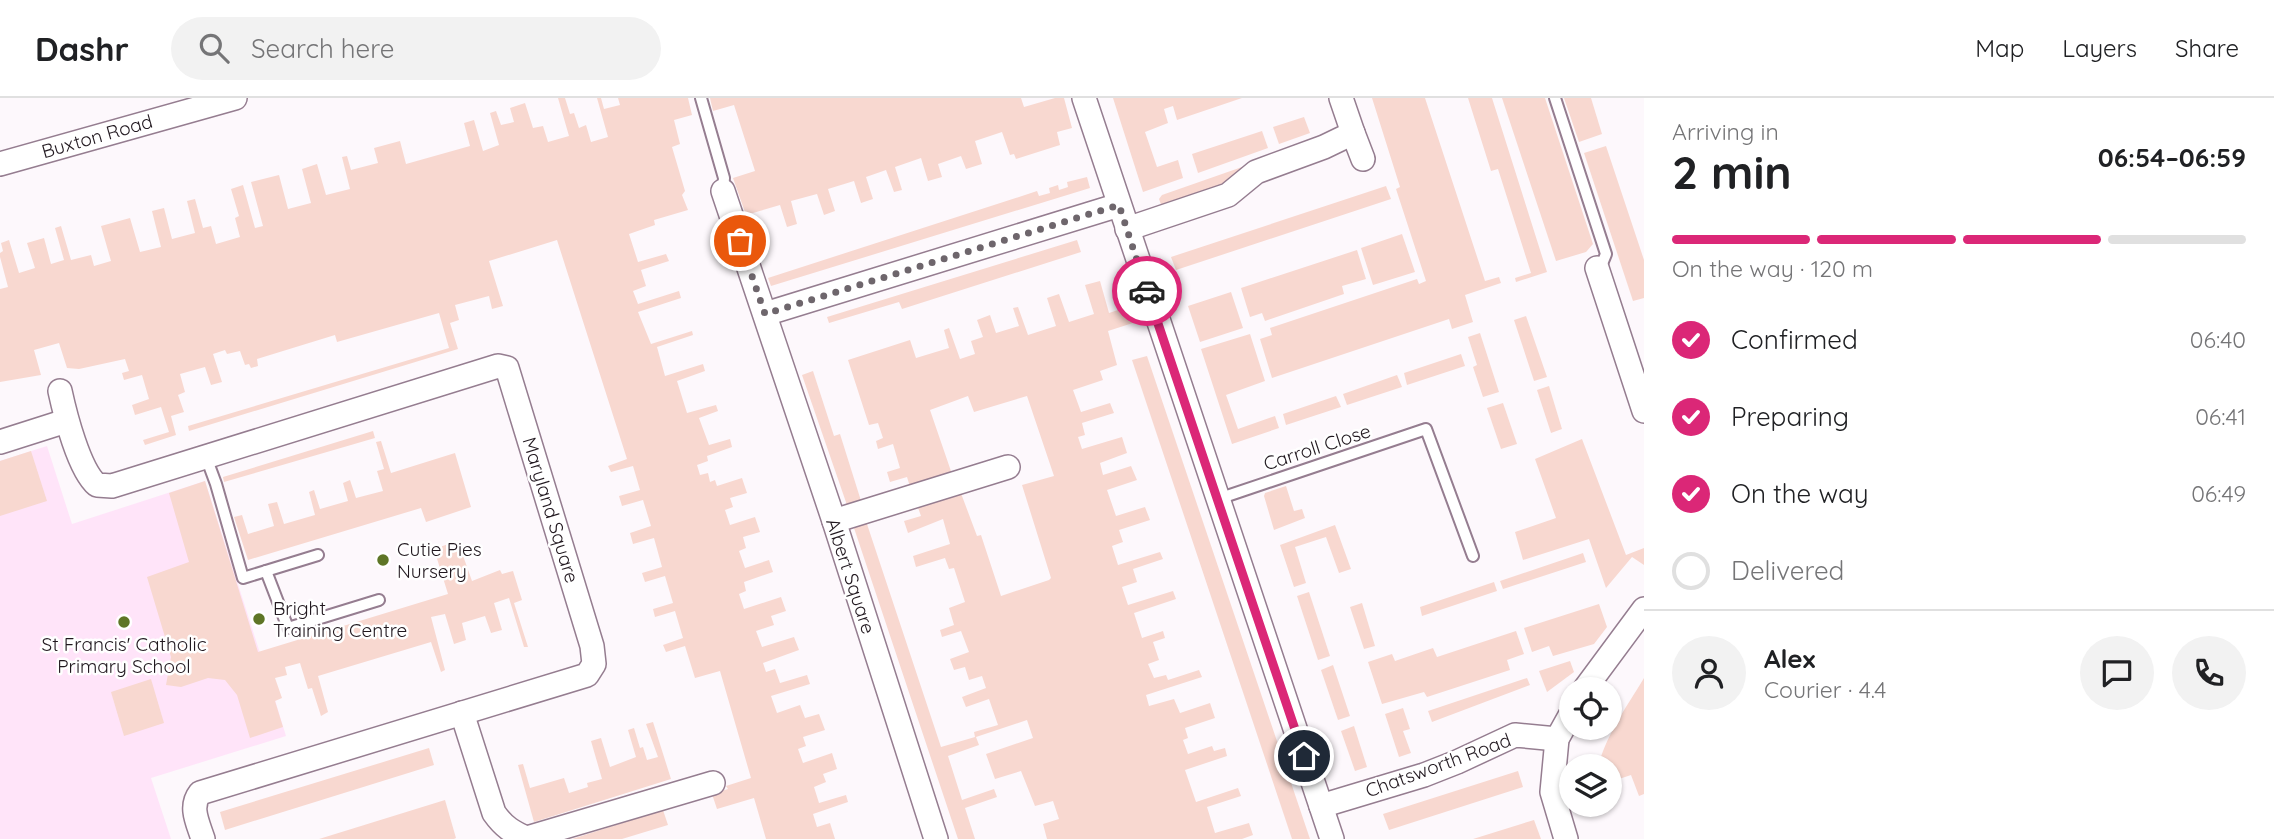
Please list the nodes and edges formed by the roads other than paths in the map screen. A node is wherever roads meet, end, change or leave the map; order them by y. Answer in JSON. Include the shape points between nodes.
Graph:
{"nodes":[{"id":1,"x":235,"y":98,"type":"edge"},
{"id":2,"x":701,"y":98,"type":"edge"},
{"id":3,"x":1084,"y":98,"type":"edge"},
{"id":4,"x":1341,"y":98,"type":"edge"},
{"id":5,"x":1555,"y":98,"type":"edge"},
{"id":6,"x":708,"y":123,"type":"junction"},
{"id":7,"x":695,"y":129,"type":"dead end"},
{"id":8,"x":1353,"y":133,"type":"junction"},
{"id":9,"x":1363,"y":159,"type":"dead end"},
{"id":10,"x":0,"y":164,"type":"edge"},
{"id":11,"x":723,"y":191,"type":"joint"},
{"id":12,"x":1119,"y":205,"type":"junction"},
{"id":13,"x":1127,"y":229,"type":"junction"},
{"id":14,"x":1597,"y":270,"type":"joint"},
{"id":15,"x":765,"y":314,"type":"junction"},
{"id":16,"x":60,"y":391,"type":"dead end"},
{"id":17,"x":1644,"y":411,"type":"edge"},
{"id":18,"x":66,"y":421,"type":"junction"},
{"id":19,"x":0,"y":442,"type":"edge"},
{"id":20,"x":206,"y":457,"type":"junction"},
{"id":21,"x":1008,"y":467,"type":"dead end"},
{"id":22,"x":1219,"y":499,"type":"junction"},
{"id":23,"x":834,"y":521,"type":"junction"},
{"id":24,"x":318,"y":555,"type":"dead end"},
{"id":25,"x":1473,"y":556,"type":"dead end"},
{"id":26,"x":266,"y":571,"type":"junction"},
{"id":27,"x":379,"y":600,"type":"dead end"},
{"id":28,"x":1644,"y":609,"type":"edge"},
{"id":29,"x":1594,"y":677,"type":"edge"},
{"id":30,"x":462,"y":713,"type":"junction"},
{"id":31,"x":1559,"y":735,"type":"edge"},
{"id":32,"x":1557,"y":738,"type":"junction"},
{"id":33,"x":713,"y":783,"type":"dead end"},
{"id":34,"x":1321,"y":806,"type":"junction"},
{"id":35,"x":203,"y":839,"type":"edge"},
{"id":36,"x":528,"y":839,"type":"edge"},
{"id":37,"x":936,"y":839,"type":"edge"},
{"id":38,"x":1332,"y":839,"type":"edge"},
{"id":39,"x":1566,"y":839,"type":"edge"}],
"edges":[{"from":1,"to":10,"type":"street","name":"Buxton Road"},
{"from":2,"to":6,"type":"lane","name":"Albert Square"},
{"from":3,"to":12,"type":"street"},
{"from":4,"to":8,"type":"street"},
{"from":5,"to":14,"type":"lane","via":[[1606,254]]},
{"from":6,"to":7,"type":"lane"},
{"from":6,"to":11,"type":"lane","name":"Albert Square"},
{"from":8,"to":9,"type":"street"},
{"from":8,"to":13,"type":"street","via":[[1256,172],[1228,195]]},
{"from":11,"to":15,"type":"street","name":"Albert Square"},
{"from":12,"to":13,"type":"street"},
{"from":12,"to":15,"type":"street"},
{"from":13,"to":22,"type":"street"},
{"from":14,"to":17,"type":"street"},
{"from":15,"to":23,"type":"street","name":"Albert Square"},
{"from":16,"to":18,"type":"street"},
{"from":18,"to":19,"type":"street"},
{"from":18,"to":20,"type":"street","name":"Maryland Square","via":[[97,485],[112,486]]},
{"from":20,"to":26,"type":"lane","via":[[243,578]]},
{"from":20,"to":30,"type":"street","name":"Maryland Square","via":[[498,366],[507,368],[594,664],[587,676]]},
{"from":21,"to":23,"type":"street"},
{"from":22,"to":25,"type":"lane","name":"Carroll Close","via":[[1426,429]]},
{"from":22,"to":34,"type":"street"},
{"from":23,"to":37,"type":"street","name":"Albert Square"},
{"from":24,"to":26,"type":"lane"},
{"from":26,"to":27,"type":"lane","via":[[288,628]]},
{"from":28,"to":29,"type":"street"},
{"from":30,"to":35,"type":"street","name":"Maryland Square","via":[[200,793],[194,809]]},
{"from":30,"to":36,"type":"street","via":[[494,813],[512,833]]},
{"from":31,"to":32,"type":"street"},
{"from":32,"to":34,"type":"street","name":"Chatsworth Road","via":[[1515,735],[1424,775]]},
{"from":32,"to":39,"type":"street","via":[[1552,792]]},
{"from":33,"to":36,"type":"street"},
{"from":34,"to":38,"type":"street"}]}
